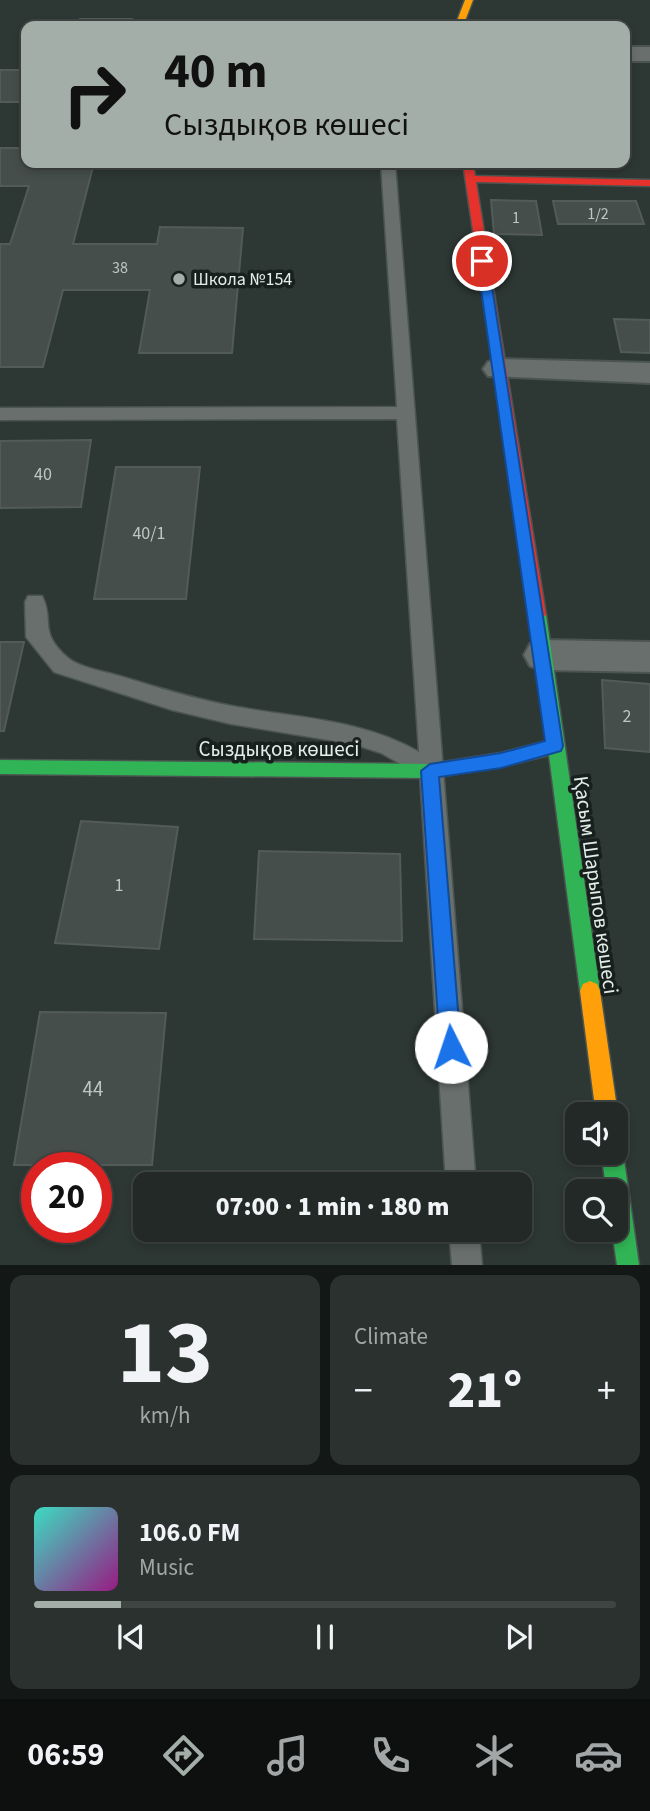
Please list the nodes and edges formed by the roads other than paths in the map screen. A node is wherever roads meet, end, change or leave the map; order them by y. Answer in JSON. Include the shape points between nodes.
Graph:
{"nodes":[{"id":1,"x":469,"y":0,"type":"edge"},
{"id":2,"x":461,"y":21,"type":"edge"},
{"id":3,"x":630,"y":54,"type":"edge"},
{"id":4,"x":650,"y":54,"type":"edge"},
{"id":5,"x":388,"y":168,"type":"edge"},
{"id":6,"x":469,"y":168,"type":"edge"},
{"id":7,"x":470,"y":180,"type":"junction"},
{"id":8,"x":650,"y":183,"type":"edge"},
{"id":9,"x":499,"y":369,"type":"junction"},
{"id":10,"x":650,"y":373,"type":"edge"},
{"id":11,"x":404,"y":413,"type":"junction"},
{"id":12,"x":0,"y":414,"type":"edge"},
{"id":13,"x":35,"y":602,"type":"dead end"},
{"id":14,"x":544,"y":655,"type":"junction"},
{"id":15,"x":650,"y":657,"type":"edge"},
{"id":16,"x":555,"y":746,"type":"junction"},
{"id":17,"x":0,"y":767,"type":"edge"},
{"id":18,"x":430,"y":771,"type":"junction"},
{"id":19,"x":605,"y":1102,"type":"edge"},
{"id":20,"x":614,"y":1165,"type":"edge"},
{"id":21,"x":460,"y":1172,"type":"edge"},
{"id":22,"x":465,"y":1242,"type":"edge"},
{"id":23,"x":467,"y":1265,"type":"edge"},
{"id":24,"x":628,"y":1265,"type":"edge"}],
"edges":[{"from":1,"to":2,"type":"street"},
{"from":3,"to":4,"type":"street"},
{"from":5,"to":11,"type":"lane"},
{"from":6,"to":7,"type":"street","name":"Қасым Шарыпов көшесі"},
{"from":7,"to":8,"type":"street"},
{"from":7,"to":9,"type":"street","name":"Қасым Шарыпов көшесі"},
{"from":9,"to":10,"type":"street"},
{"from":9,"to":14,"type":"street","name":"Қасым Шарыпов көшесі"},
{"from":11,"to":12,"type":"lane"},
{"from":11,"to":18,"type":"lane"},
{"from":13,"to":18,"type":"lane","via":[[37,637],[62,666],[119,687],[207,709],[353,735],[388,746]]},
{"from":14,"to":15,"type":"street"},
{"from":14,"to":16,"type":"street","name":"Қасым Шарыпов көшесі"},
{"from":16,"to":18,"type":"street","name":"Сыздықов көшесі"},
{"from":16,"to":19,"type":"street","name":"Қасым Шарыпов көшесі"},
{"from":17,"to":18,"type":"street","name":"Сыздықов көшесі"},
{"from":18,"to":21,"type":"lane"},
{"from":20,"to":24,"type":"street"},
{"from":22,"to":23,"type":"lane"}]}
